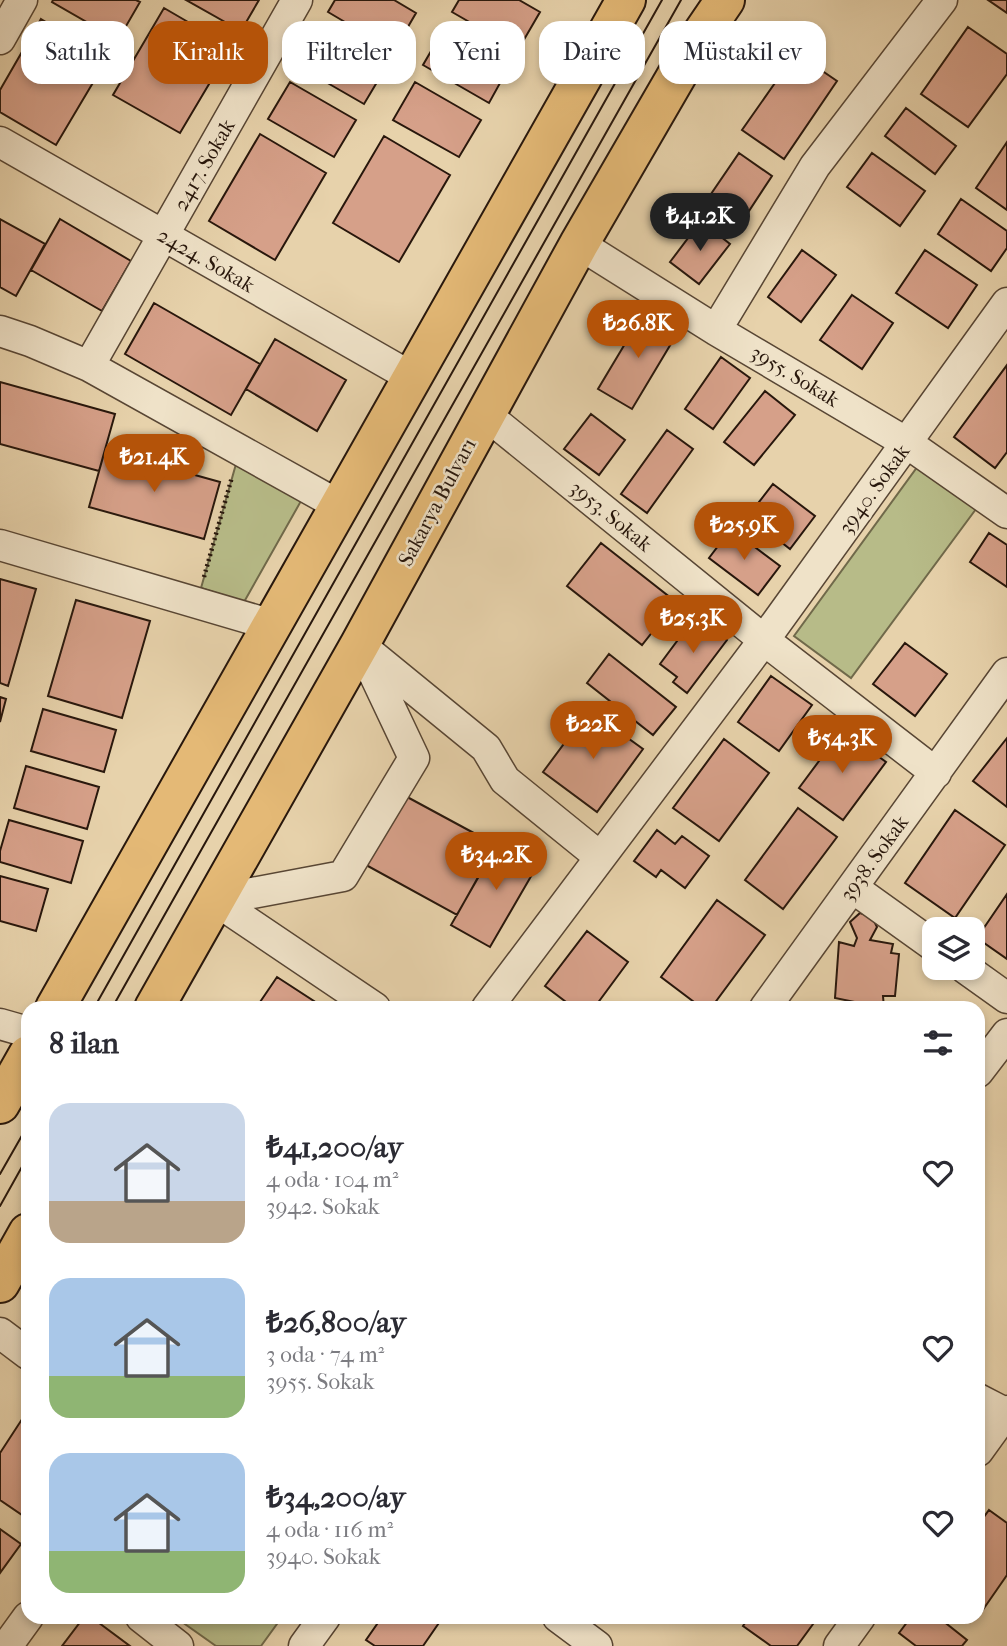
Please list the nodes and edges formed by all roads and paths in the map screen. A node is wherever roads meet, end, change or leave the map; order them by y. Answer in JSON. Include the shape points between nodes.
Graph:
{"nodes":[{"id":1,"x":22,"y":0,"type":"edge"},
{"id":2,"x":297,"y":0,"type":"edge"},
{"id":3,"x":626,"y":0,"type":"edge"},
{"id":4,"x":725,"y":0,"type":"edge"},
{"id":5,"x":942,"y":0,"type":"edge"},
{"id":6,"x":0,"y":39,"type":"edge"},
{"id":7,"x":0,"y":142,"type":"edge"},
{"id":8,"x":163,"y":235,"type":"junction"},
{"id":9,"x":579,"y":244,"type":"junction"},
{"id":10,"x":1007,"y":303,"type":"edge"},
{"id":11,"x":716,"y":330,"type":"junction"},
{"id":12,"x":0,"y":331,"type":"edge"},
{"id":13,"x":89,"y":366,"type":"junction"},
{"id":14,"x":413,"y":377,"type":"junction"},
{"id":15,"x":485,"y":414,"type":"junction"},
{"id":16,"x":907,"y":443,"type":"junction"},
{"id":17,"x":240,"y":449,"type":"junction"},
{"id":18,"x":340,"y":506,"type":"junction"},
{"id":19,"x":1007,"y":513,"type":"edge"},
{"id":20,"x":0,"y":545,"type":"edge"},
{"id":21,"x":197,"y":603,"type":"junction"},
{"id":22,"x":272,"y":625,"type":"junction"},
{"id":23,"x":764,"y":640,"type":"junction"},
{"id":24,"x":360,"y":645,"type":"junction"},
{"id":25,"x":1007,"y":673,"type":"edge"},
{"id":26,"x":936,"y":773,"type":"junction"},
{"id":27,"x":600,"y":857,"type":"junction"},
{"id":28,"x":853,"y":888,"type":"junction"},
{"id":29,"x":215,"y":900,"type":"junction"},
{"id":30,"x":922,"y":937,"type":"edge"},
{"id":31,"x":982,"y":980,"type":"edge"},
{"id":32,"x":1007,"y":998,"type":"edge"},
{"id":33,"x":59,"y":1001,"type":"edge"},
{"id":34,"x":158,"y":1001,"type":"edge"},
{"id":35,"x":364,"y":1001,"type":"edge"},
{"id":36,"x":492,"y":1001,"type":"edge"},
{"id":37,"x":770,"y":1001,"type":"edge"},
{"id":38,"x":0,"y":1024,"type":"edge"},
{"id":39,"x":21,"y":1030,"type":"edge"},
{"id":40,"x":1007,"y":1034,"type":"edge"},
{"id":41,"x":985,"y":1063,"type":"edge"},
{"id":42,"x":21,"y":1067,"type":"edge"},
{"id":43,"x":0,"y":1104,"type":"edge"},
{"id":44,"x":21,"y":1246,"type":"edge"},
{"id":45,"x":0,"y":1283,"type":"edge"},
{"id":46,"x":0,"y":1333,"type":"edge"},
{"id":47,"x":21,"y":1349,"type":"edge"},
{"id":48,"x":985,"y":1402,"type":"edge"},
{"id":49,"x":1006,"y":1413,"type":"edge"},
{"id":50,"x":985,"y":1442,"type":"edge"},
{"id":51,"x":23,"y":1624,"type":"edge"},
{"id":52,"x":150,"y":1624,"type":"edge"},
{"id":53,"x":320,"y":1624,"type":"edge"},
{"id":54,"x":567,"y":1624,"type":"edge"},
{"id":55,"x":855,"y":1624,"type":"edge"},
{"id":56,"x":6,"y":1646,"type":"edge"},
{"id":57,"x":178,"y":1646,"type":"edge"},
{"id":58,"x":304,"y":1646,"type":"edge"},
{"id":59,"x":597,"y":1646,"type":"edge"},
{"id":60,"x":839,"y":1646,"type":"edge"}],
"edges":[{"from":1,"to":6,"type":"street"},
{"from":2,"to":8,"type":"street","name":"2417. Sokak"},
{"from":3,"to":14,"type":"main road"},
{"from":4,"to":9,"type":"main road","name":"Sakarya Bulvarı"},
{"from":5,"to":11,"type":"street","via":[[815,166]]},
{"from":7,"to":8,"type":"street","name":"2424. Sokak"},
{"from":8,"to":13,"type":"street","name":"2417. Sokak"},
{"from":8,"to":14,"type":"street","name":"2424. Sokak"},
{"from":9,"to":11,"type":"street","name":"3955. Sokak"},
{"from":9,"to":15,"type":"main road","name":"Sakarya Bulvarı"},
{"from":10,"to":16,"type":"street","name":"3940. Sokak"},
{"from":11,"to":16,"type":"street","name":"3955. Sokak"},
{"from":12,"to":13,"type":"street"},
{"from":13,"to":17,"type":"street"},
{"from":14,"to":18,"type":"main road"},
{"from":15,"to":23,"type":"street","name":"3953. Sokak"},
{"from":15,"to":24,"type":"main road","name":"Sakarya Bulvarı"},
{"from":16,"to":19,"type":"street","name":"3955. Sokak"},
{"from":16,"to":23,"type":"street","name":"3940. Sokak"},
{"from":17,"to":18,"type":"street"},
{"from":17,"to":21,"type":"path"},
{"from":18,"to":22,"type":"main road"},
{"from":20,"to":21,"type":"street"},
{"from":21,"to":22,"type":"street"},
{"from":22,"to":33,"type":"main road"},
{"from":23,"to":26,"type":"street","name":"3953. Sokak"},
{"from":23,"to":27,"type":"street","name":"3940. Sokak"},
{"from":24,"to":27,"type":"street","via":[[486,748],[505,780]]},
{"from":24,"to":29,"type":"main road","name":"Sakarya Bulvarı"},
{"from":24,"to":29,"type":"street","via":[[414,758],[343,876]]},
{"from":25,"to":26,"type":"street","name":"3938. Sokak"},
{"from":26,"to":28,"type":"street","name":"3938. Sokak"},
{"from":27,"to":36,"type":"street","name":"3940. Sokak"},
{"from":28,"to":30,"type":"street"},
{"from":28,"to":37,"type":"street","name":"3938. Sokak"},
{"from":29,"to":34,"type":"main road","name":"Sakarya Bulvarı"},
{"from":29,"to":35,"type":"street"},
{"from":31,"to":32,"type":"street"},
{"from":38,"to":39,"type":"street"},
{"from":40,"to":41,"type":"street"},
{"from":42,"to":43,"type":"main road"},
{"from":44,"to":45,"type":"main road"},
{"from":46,"to":47,"type":"street"},
{"from":48,"to":49,"type":"street"},
{"from":49,"to":50,"type":"street"},
{"from":51,"to":56,"type":"street"},
{"from":52,"to":57,"type":"street"},
{"from":53,"to":58,"type":"street"},
{"from":54,"to":59,"type":"street"},
{"from":55,"to":60,"type":"street"}]}
